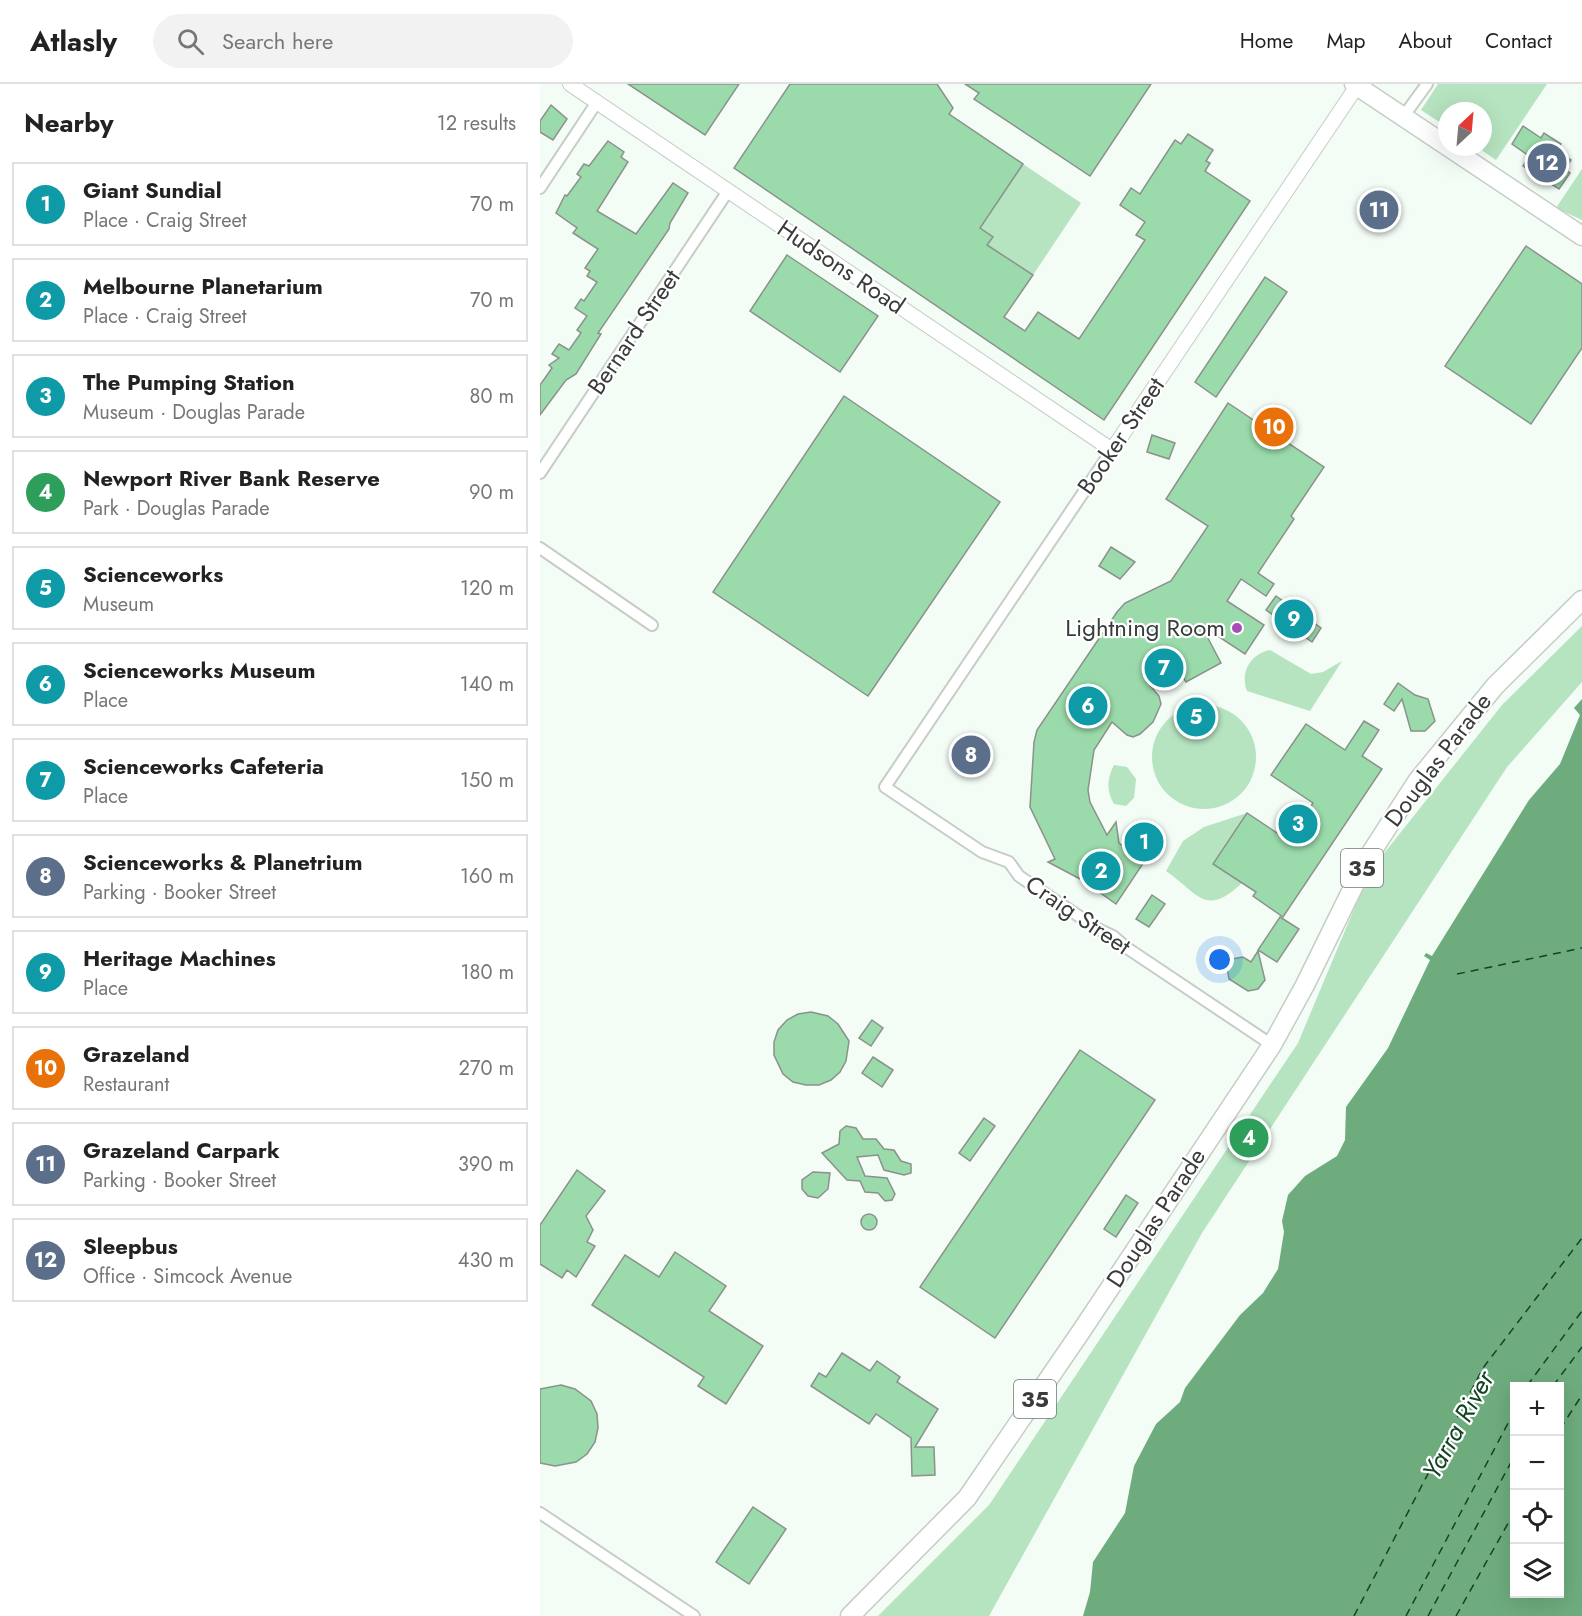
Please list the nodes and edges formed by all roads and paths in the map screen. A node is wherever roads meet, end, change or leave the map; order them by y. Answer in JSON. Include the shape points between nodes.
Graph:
{"nodes":[{"id":1,"x":570,"y":84,"type":"edge"},
{"id":2,"x":1427,"y":84,"type":"edge"},
{"id":3,"x":1355,"y":85,"type":"edge"},
{"id":4,"x":597,"y":102,"type":"junction"},
{"id":5,"x":1403,"y":117,"type":"junction"},
{"id":6,"x":540,"y":188,"type":"edge"},
{"id":7,"x":728,"y":191,"type":"junction"},
{"id":8,"x":1578,"y":232,"type":"edge"},
{"id":9,"x":1112,"y":450,"type":"junction"},
{"id":10,"x":540,"y":473,"type":"edge"},
{"id":11,"x":540,"y":548,"type":"edge"},
{"id":12,"x":1582,"y":600,"type":"edge"},
{"id":13,"x":652,"y":625,"type":"dead end"},
{"id":14,"x":885,"y":787,"type":"joint"},
{"id":15,"x":1272,"y":1045,"type":"junction"},
{"id":16,"x":540,"y":1513,"type":"edge"},
{"id":17,"x":694,"y":1616,"type":"edge"},
{"id":18,"x":850,"y":1616,"type":"edge"}],
"edges":[{"from":1,"to":4,"type":"street","name":"Hudsons Road"},
{"from":2,"to":5,"type":"street"},
{"from":3,"to":5,"type":"main road"},
{"from":3,"to":9,"type":"street","name":"Booker Street"},
{"from":4,"to":6,"type":"street"},
{"from":4,"to":7,"type":"street","name":"Hudsons Road"},
{"from":5,"to":8,"type":"main road"},
{"from":7,"to":9,"type":"street","name":"Hudsons Road"},
{"from":7,"to":10,"type":"street","name":"Bernard Street"},
{"from":9,"to":14,"type":"street","name":"Booker Street"},
{"from":11,"to":13,"type":"street"},
{"from":12,"to":15,"type":"main road","name":"Douglas Parade","number":"35","via":[[1495,686],[1393,816]]},
{"from":14,"to":15,"type":"street","name":"Craig Street","via":[[982,852],[1009,862],[1019,876]]},
{"from":15,"to":18,"type":"main road","name":"Douglas Parade","number":"35","via":[[967,1498]]},
{"from":16,"to":17,"type":"street"}]}
